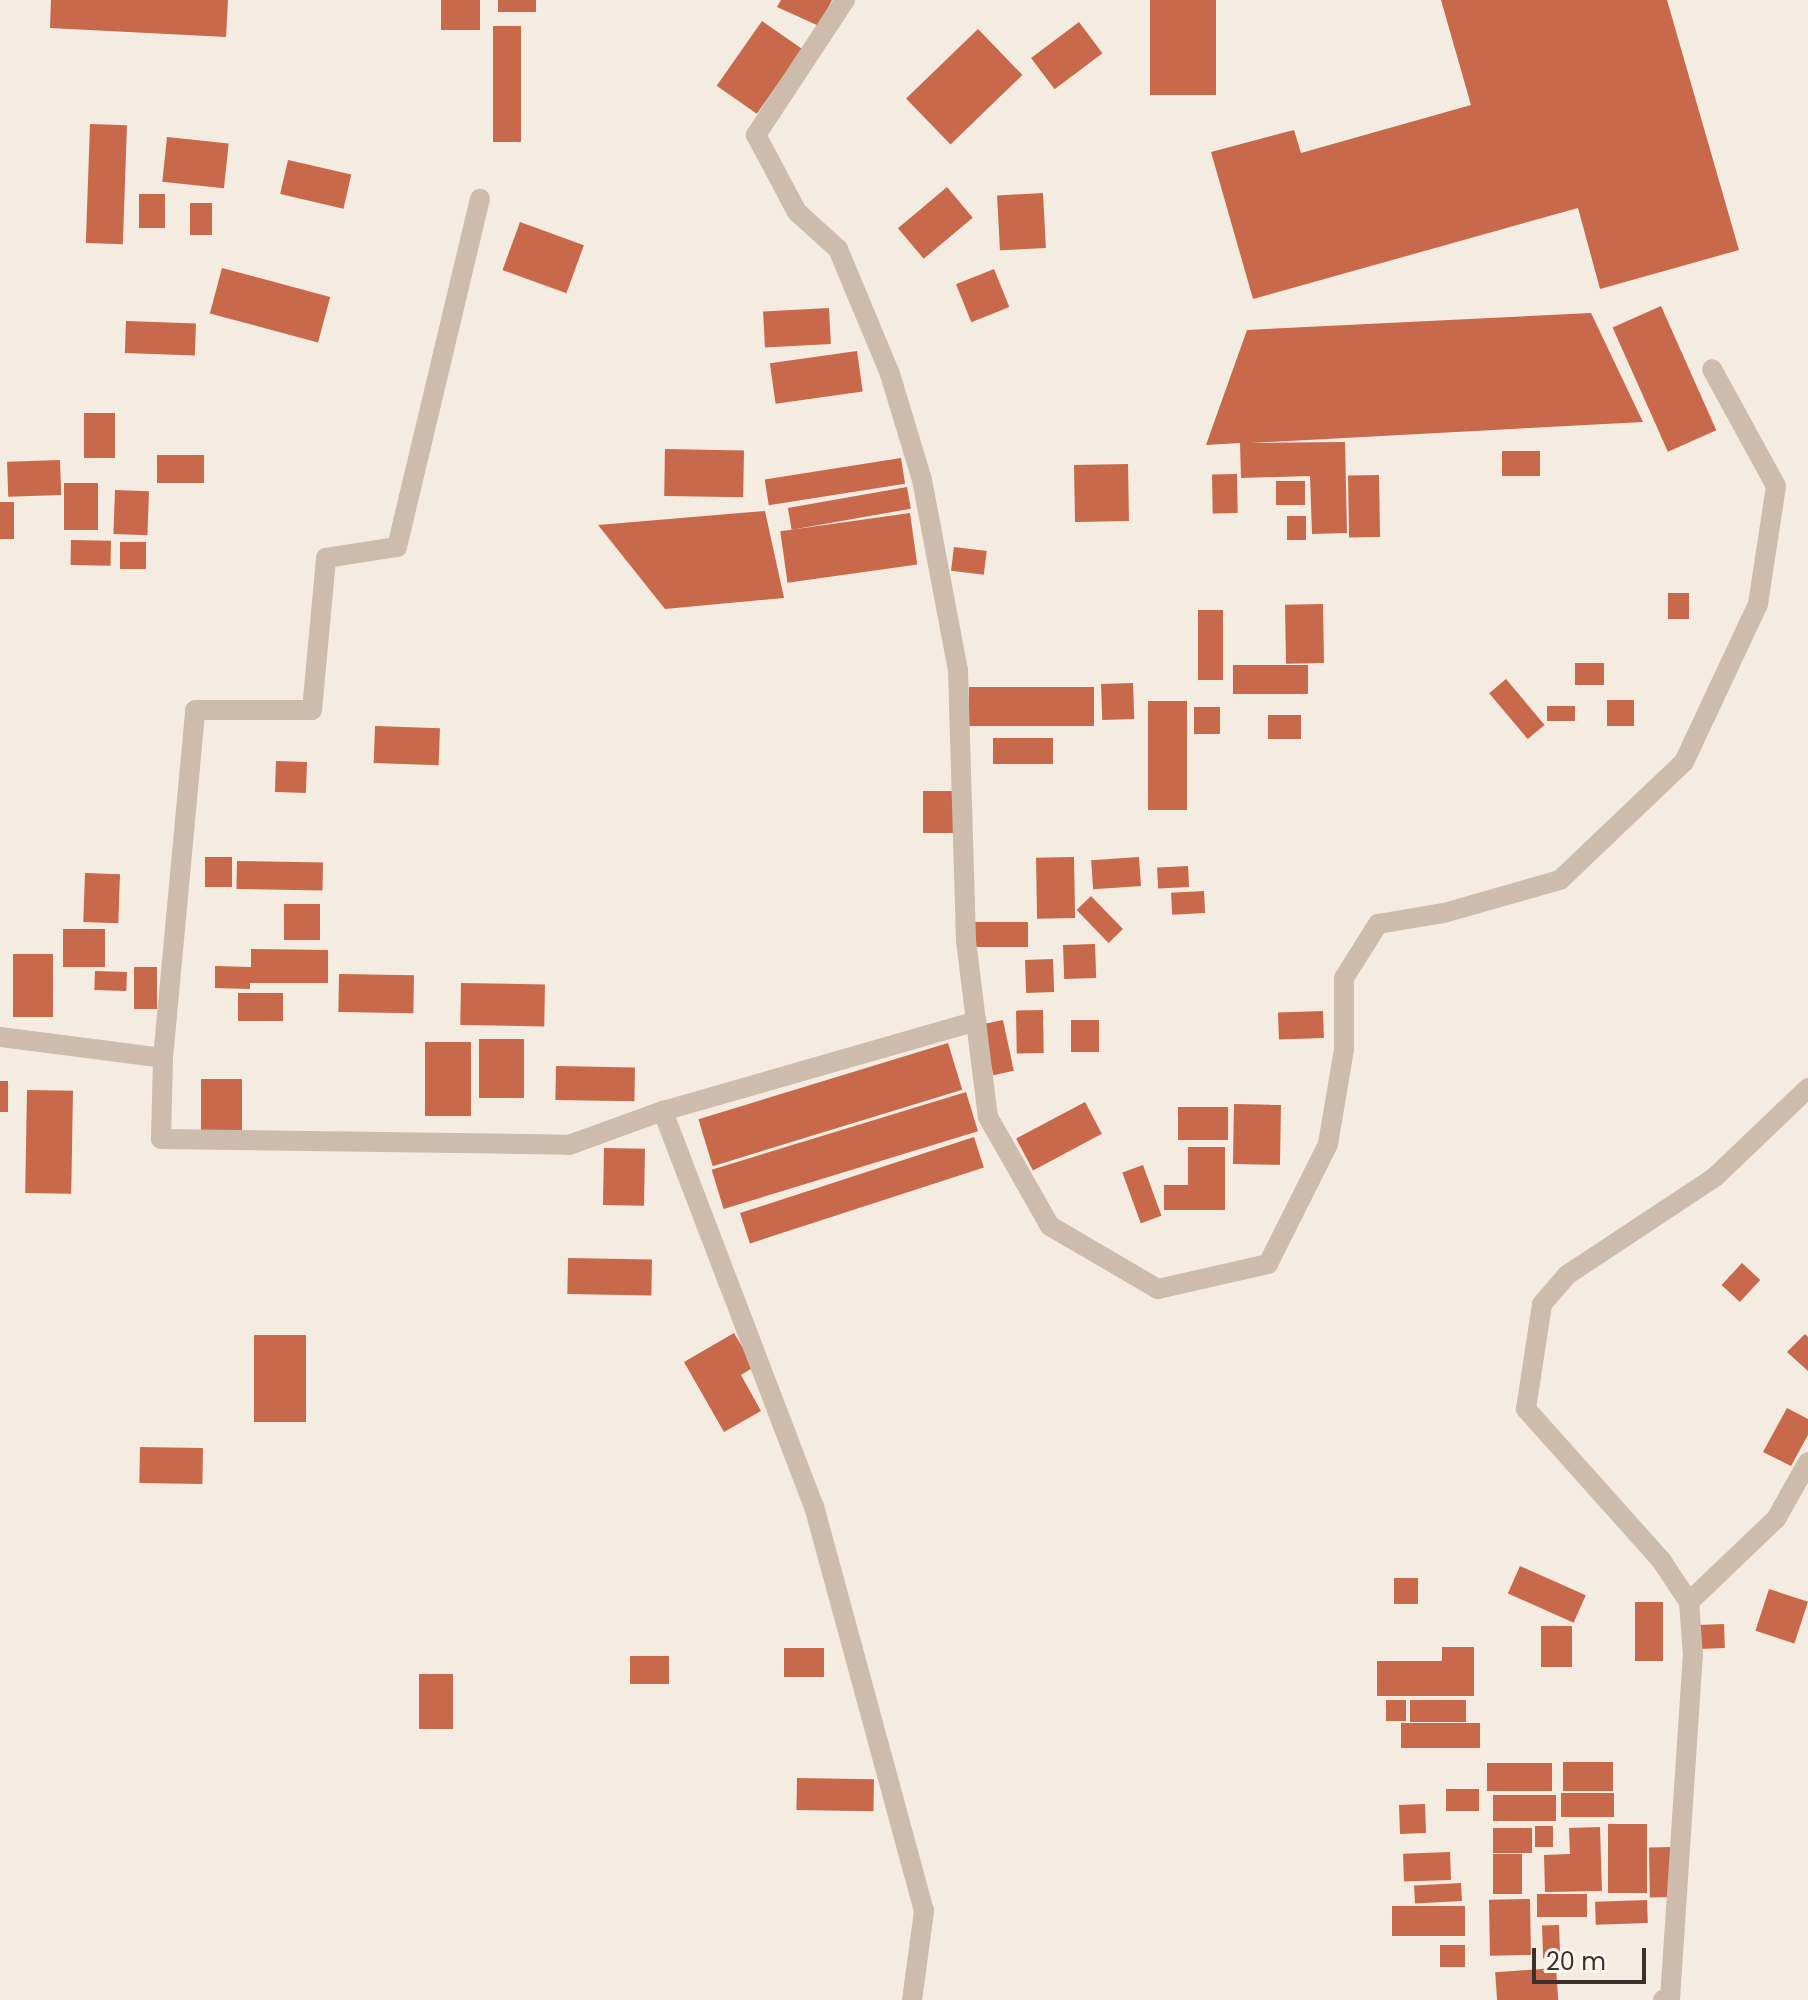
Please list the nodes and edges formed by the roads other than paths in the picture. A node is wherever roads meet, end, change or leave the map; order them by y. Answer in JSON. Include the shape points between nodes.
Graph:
{"nodes":[{"id":1,"x":845,"y":0,"type":"edge"},
{"id":2,"x":480,"y":199,"type":"dead end"},
{"id":3,"x":1712,"y":369,"type":"dead end"},
{"id":4,"x":976,"y":1021,"type":"junction"},
{"id":5,"x":0,"y":1037,"type":"edge"},
{"id":6,"x":163,"y":1058,"type":"junction"},
{"id":7,"x":1808,"y":1088,"type":"edge"},
{"id":8,"x":663,"y":1111,"type":"junction"},
{"id":9,"x":1808,"y":1462,"type":"edge"},
{"id":10,"x":1689,"y":1602,"type":"junction"},
{"id":11,"x":912,"y":2000,"type":"edge"},
{"id":12,"x":1663,"y":2000,"type":"edge"}],
"edges":[{"from":1,"to":4,"type":"street","via":[[756,135],[797,212],[838,249],[890,374],[922,480],[958,670],[966,941]]},
{"from":2,"to":6,"type":"street","via":[[397,547],[326,558],[312,710],[195,710]]},
{"from":3,"to":4,"type":"street","via":[[1776,486],[1758,604],[1684,762],[1560,880],[1444,913],[1378,924],[1344,978],[1344,1049],[1328,1144],[1268,1264],[1158,1289],[1050,1226],[988,1117]]},
{"from":4,"to":8,"type":"street"},
{"from":5,"to":6,"type":"street"},
{"from":6,"to":8,"type":"street","via":[[161,1139],[569,1145]]},
{"from":7,"to":10,"type":"street","via":[[1715,1177],[1567,1275],[1542,1304],[1526,1409],[1661,1560]]},
{"from":8,"to":11,"type":"street","via":[[818,1522],[924,1911]]},
{"from":9,"to":10,"type":"street","via":[[1776,1519]]},
{"from":10,"to":12,"type":"street","via":[[1691,1688],[1670,1999]]}]}
